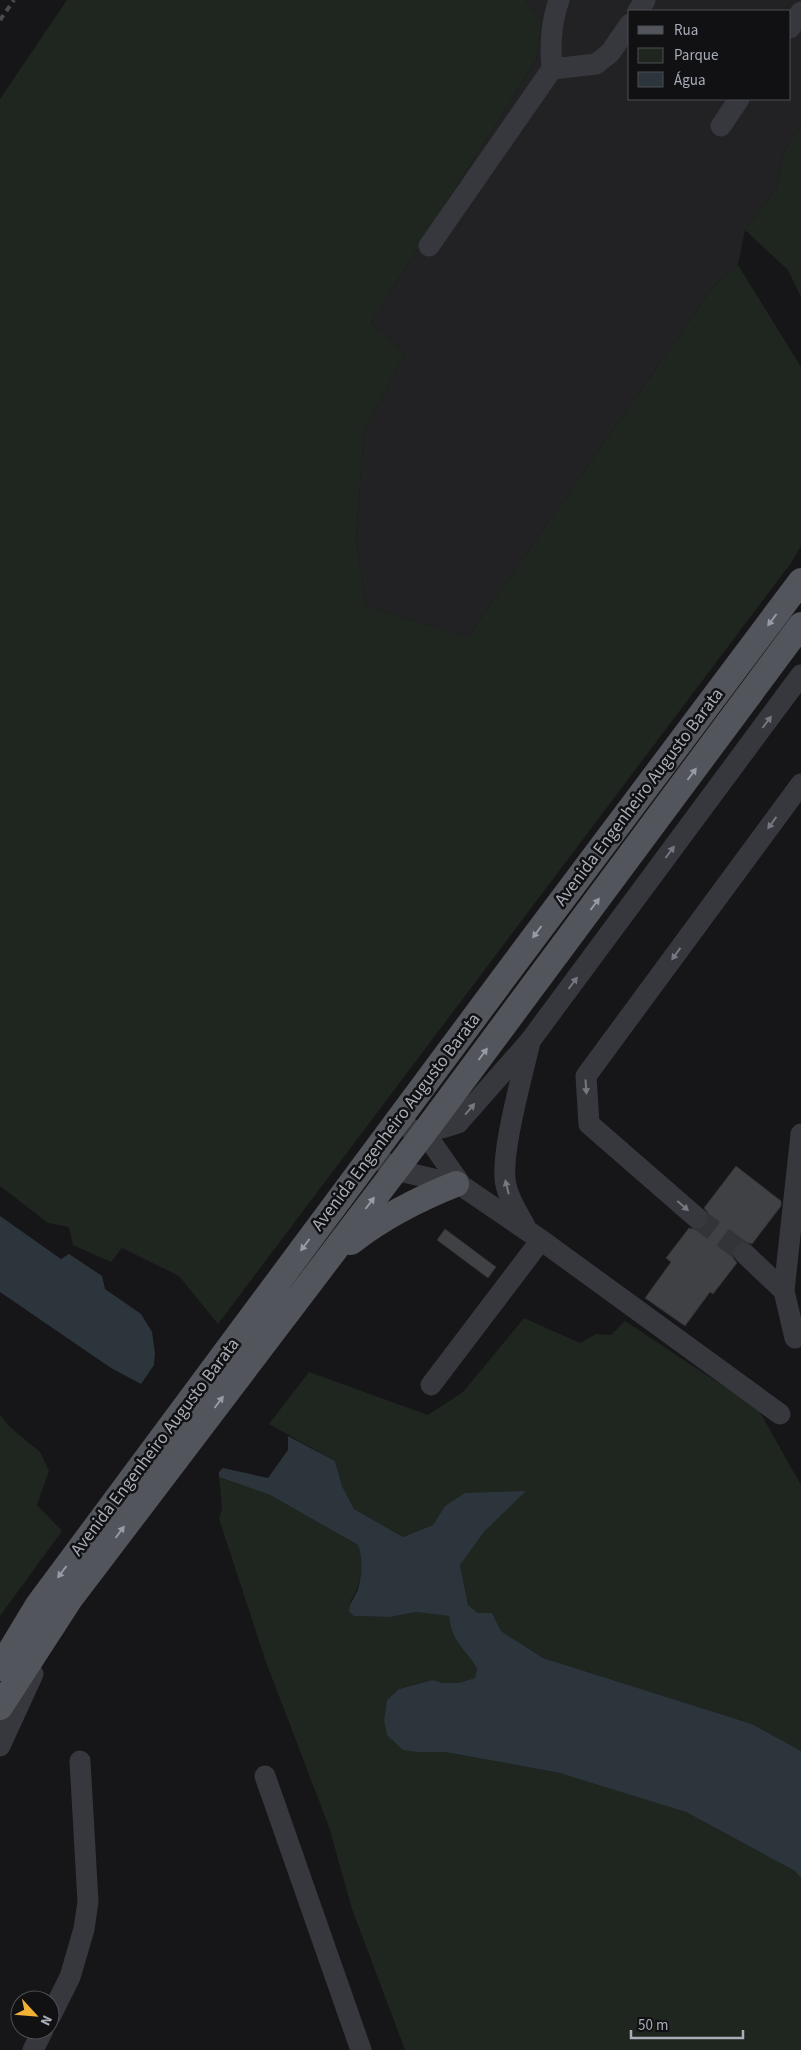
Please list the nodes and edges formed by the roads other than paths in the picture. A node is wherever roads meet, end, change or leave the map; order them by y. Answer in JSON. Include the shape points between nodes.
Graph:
{"nodes":[{"id":1,"x":559,"y":0,"type":"edge"},
{"id":2,"x":801,"y":12,"type":"edge"},
{"id":3,"x":628,"y":27,"type":"edge"},
{"id":4,"x":791,"y":27,"type":"edge"},
{"id":5,"x":552,"y":69,"type":"junction"},
{"id":6,"x":739,"y":100,"type":"edge"},
{"id":7,"x":720,"y":126,"type":"dead end"},
{"id":8,"x":430,"y":246,"type":"dead end"},
{"id":9,"x":801,"y":582,"type":"edge"},
{"id":10,"x":801,"y":625,"type":"edge"},
{"id":11,"x":801,"y":675,"type":"edge"},
{"id":12,"x":801,"y":784,"type":"edge"},
{"id":13,"x":530,"y":1041,"type":"junction"},
{"id":14,"x":397,"y":1121,"type":"junction"},
{"id":15,"x":426,"y":1130,"type":"junction"},
{"id":16,"x":801,"y":1134,"type":"edge"},
{"id":17,"x":372,"y":1154,"type":"junction"},
{"id":18,"x":396,"y":1170,"type":"junction"},
{"id":19,"x":459,"y":1185,"type":"junction"},
{"id":20,"x":697,"y":1218,"type":"tunnel mouth"},
{"id":21,"x":535,"y":1236,"type":"junction"},
{"id":22,"x":744,"y":1254,"type":"tunnel mouth"},
{"id":23,"x":324,"y":1263,"type":"junction"},
{"id":24,"x":784,"y":1291,"type":"junction"},
{"id":25,"x":799,"y":1337,"type":"edge"},
{"id":26,"x":431,"y":1385,"type":"dead end"},
{"id":27,"x":780,"y":1414,"type":"dead end"},
{"id":28,"x":70,"y":1599,"type":"junction"},
{"id":29,"x":0,"y":1668,"type":"edge"},
{"id":30,"x":0,"y":1708,"type":"edge"},
{"id":31,"x":0,"y":1746,"type":"edge"},
{"id":32,"x":80,"y":1761,"type":"dead end"},
{"id":33,"x":265,"y":1776,"type":"dead end"},
{"id":34,"x":60,"y":1997,"type":"edge"},
{"id":35,"x":361,"y":2050,"type":"edge"}],
"edges":[{"from":1,"to":5,"type":"street","via":[[550,42]]},
{"from":2,"to":4,"type":"street"},
{"from":3,"to":5,"type":"street","via":[[610,53],[596,64]]},
{"from":5,"to":8,"type":"street"},
{"from":6,"to":7,"type":"street"},
{"from":9,"to":14,"type":"main road","name":"Avenida Engenheiro Augusto Barata","one_way":true},
{"from":15,"to":10,"type":"main road","name":"Avenida Engenheiro Augusto Barata","one_way":true},
{"from":13,"to":11,"type":"street","one_way":true},
{"from":12,"to":20,"type":"street","one_way":true,"via":[[586,1076],[589,1124]]},
{"from":15,"to":13,"type":"street","one_way":true,"via":[[448,1128],[458,1123]]},
{"from":21,"to":13,"type":"street","one_way":true,"via":[[511,1200],[505,1184],[507,1148]]},
{"from":14,"to":15,"type":"street"},
{"from":14,"to":17,"type":"main road","name":"Avenida Engenheiro Augusto Barata"},
{"from":15,"to":18,"type":"main road","name":"Avenida Engenheiro Augusto Barata"},
{"from":15,"to":19,"type":"street"},
{"from":16,"to":24,"type":"street"},
{"from":17,"to":18,"type":"street"},
{"from":17,"to":29,"type":"main road","name":"Avenida Engenheiro Augusto Barata","one_way":true,"via":[[38,1605]]},
{"from":18,"to":19,"type":"street"},
{"from":23,"to":18,"type":"main road","name":"Avenida Engenheiro Augusto Barata","one_way":true},
{"from":19,"to":21,"type":"street"},
{"from":19,"to":23,"type":"main road","via":[[423,1196],[377,1222]]},
{"from":21,"to":26,"type":"street"},
{"from":21,"to":27,"type":"street"},
{"from":22,"to":24,"type":"street"},
{"from":28,"to":23,"type":"main road","name":"Avenida Engenheiro Augusto Barata","one_way":true},
{"from":24,"to":25,"type":"street"},
{"from":28,"to":30,"type":"main road","name":"Avenida Engenheiro Augusto Barata"},
{"from":28,"to":31,"type":"street"},
{"from":32,"to":34,"type":"street","via":[[88,1902],[70,1977]]},
{"from":33,"to":35,"type":"street"}]}
